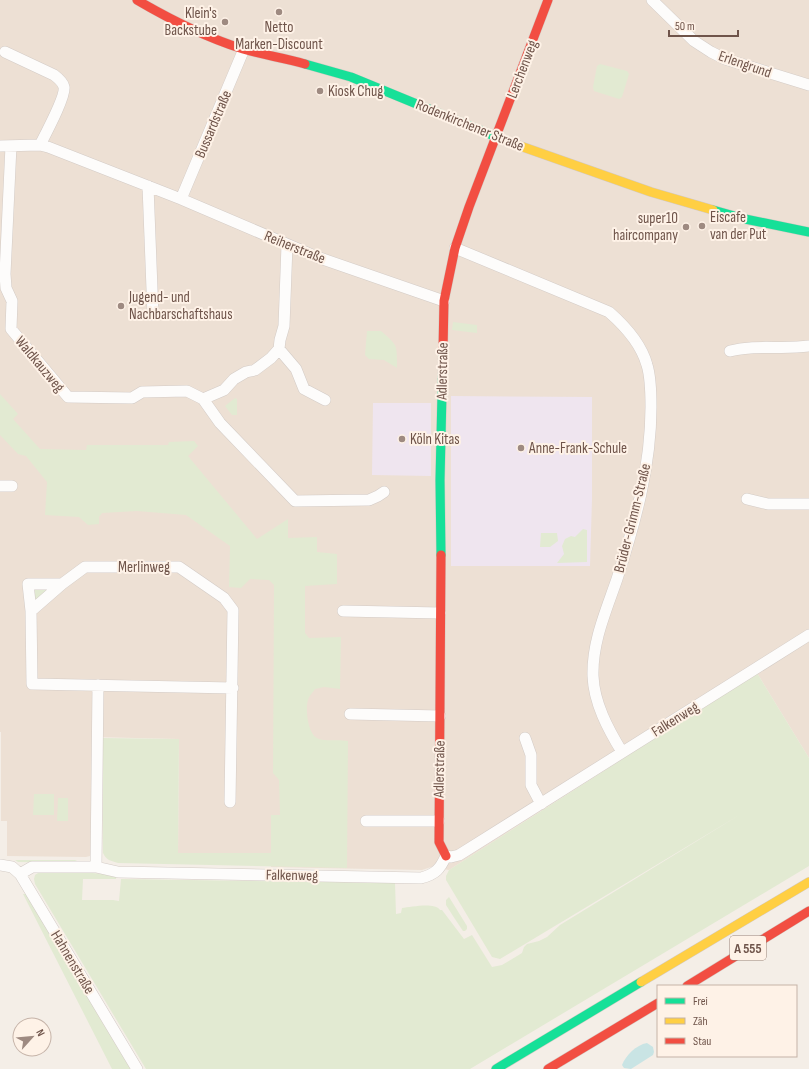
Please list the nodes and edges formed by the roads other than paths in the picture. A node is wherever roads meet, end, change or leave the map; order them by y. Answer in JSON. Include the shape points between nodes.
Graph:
{"nodes":[{"id":1,"x":138,"y":0,"type":"edge"},
{"id":2,"x":548,"y":0,"type":"edge"},
{"id":3,"x":652,"y":0,"type":"edge"},
{"id":4,"x":244,"y":49,"type":"junction"},
{"id":5,"x":5,"y":52,"type":"dead end"},
{"id":6,"x":809,"y":85,"type":"edge"},
{"id":7,"x":496,"y":137,"type":"junction"},
{"id":8,"x":40,"y":145,"type":"junction"},
{"id":9,"x":5,"y":146,"type":"edge"},
{"id":10,"x":148,"y":186,"type":"junction"},
{"id":11,"x":181,"y":200,"type":"junction"},
{"id":12,"x":809,"y":232,"type":"edge"},
{"id":13,"x":287,"y":244,"type":"junction"},
{"id":14,"x":455,"y":248,"type":"junction"},
{"id":15,"x":444,"y":301,"type":"junction"},
{"id":16,"x":153,"y":315,"type":"dead end"},
{"id":17,"x":809,"y":346,"type":"edge"},
{"id":18,"x":279,"y":349,"type":"junction"},
{"id":19,"x":730,"y":351,"type":"dead end"},
{"id":20,"x":204,"y":399,"type":"junction"},
{"id":21,"x":325,"y":400,"type":"dead end"},
{"id":22,"x":0,"y":486,"type":"edge"},
{"id":23,"x":12,"y":486,"type":"dead end"},
{"id":24,"x":384,"y":492,"type":"dead end"},
{"id":25,"x":747,"y":499,"type":"dead end"},
{"id":26,"x":809,"y":504,"type":"edge"},
{"id":27,"x":62,"y":584,"type":"junction"},
{"id":28,"x":31,"y":611,"type":"junction"},
{"id":29,"x":343,"y":611,"type":"dead end"},
{"id":30,"x":440,"y":613,"type":"junction"},
{"id":31,"x":809,"y":635,"type":"edge"},
{"id":32,"x":98,"y":685,"type":"junction"},
{"id":33,"x":233,"y":688,"type":"junction"},
{"id":34,"x":350,"y":714,"type":"dead end"},
{"id":35,"x":440,"y":716,"type":"junction"},
{"id":36,"x":525,"y":738,"type":"dead end"},
{"id":37,"x":622,"y":752,"type":"junction"},
{"id":38,"x":230,"y":802,"type":"dead end"},
{"id":39,"x":541,"y":804,"type":"junction"},
{"id":40,"x":366,"y":821,"type":"dead end"},
{"id":41,"x":439,"y":821,"type":"junction"},
{"id":42,"x":446,"y":856,"type":"junction"},
{"id":43,"x":0,"y":865,"type":"edge"},
{"id":44,"x":96,"y":868,"type":"junction"},
{"id":45,"x":20,"y":874,"type":"junction"},
{"id":46,"x":809,"y":882,"type":"edge"},
{"id":47,"x":809,"y":911,"type":"edge"},
{"id":48,"x":689,"y":985,"type":"edge"},
{"id":49,"x":657,"y":1004,"type":"edge"},
{"id":50,"x":137,"y":1069,"type":"edge"},
{"id":51,"x":496,"y":1069,"type":"edge"},
{"id":52,"x":548,"y":1069,"type":"edge"}],
"edges":[{"from":1,"to":4,"type":"main road","name":"Rodenkirchener Straße","via":[[193,30]]},
{"from":2,"to":7,"type":"main road","name":"Lerchenweg"},
{"from":3,"to":6,"type":"street","name":"Erlengrund","via":[[694,41],[711,52],[725,59]]},
{"from":4,"to":7,"type":"main road","name":"Rodenkirchener Straße","via":[[351,77]]},
{"from":4,"to":11,"type":"street","name":"Bussardstraße"},
{"from":5,"to":8,"type":"street","via":[[54,75],[64,88]]},
{"from":7,"to":12,"type":"main road","name":"Rodenkirchener Straße","via":[[692,205]]},
{"from":7,"to":14,"type":"main road","name":"Adlerstraße","via":[[468,207]]},
{"from":8,"to":9,"type":"street","name":"Reiherstraße"},
{"from":8,"to":10,"type":"street","name":"Reiherstraße"},
{"from":9,"to":20,"type":"street","name":"Waldkauzweg","via":[[4,274],[6,288],[12,301],[12,330],[68,397],[132,398],[142,392],[187,391]]},
{"from":10,"to":11,"type":"street","name":"Reiherstraße"},
{"from":10,"to":16,"type":"street"},
{"from":11,"to":13,"type":"street","name":"Reiherstraße"},
{"from":13,"to":15,"type":"street","name":"Reiherstraße"},
{"from":13,"to":18,"type":"street","via":[[284,326]]},
{"from":14,"to":15,"type":"main road","name":"Adlerstraße"},
{"from":14,"to":37,"type":"street","name":"Brüder-Grimm-Straße","via":[[608,312],[630,332],[647,364],[651,423],[645,477],[630,538],[599,630],[593,665],[598,703],[606,724]]},
{"from":15,"to":30,"type":"main road","name":"Adlerstraße"},
{"from":17,"to":19,"type":"street","via":[[742,348]]},
{"from":18,"to":20,"type":"street","via":[[255,370],[234,379],[224,390]]},
{"from":18,"to":21,"type":"street","via":[[296,369],[304,389]]},
{"from":20,"to":24,"type":"street","via":[[220,423],[295,501],[369,500]]},
{"from":22,"to":23,"type":"street"},
{"from":25,"to":26,"type":"street","via":[[768,504]]},
{"from":27,"to":28,"type":"street","name":"Merlinweg"},
{"from":27,"to":28,"type":"street","via":[[28,584]]},
{"from":27,"to":33,"type":"street","name":"Merlinweg","via":[[85,567],[179,567],[224,598],[233,610]]},
{"from":28,"to":32,"type":"street","via":[[32,684]]},
{"from":29,"to":30,"type":"street"},
{"from":30,"to":35,"type":"main road","name":"Adlerstraße"},
{"from":31,"to":37,"type":"street","name":"Falkenweg"},
{"from":32,"to":33,"type":"street"},
{"from":32,"to":44,"type":"street"},
{"from":33,"to":38,"type":"street","name":"Merlinweg"},
{"from":34,"to":35,"type":"street"},
{"from":35,"to":41,"type":"main road","name":"Adlerstraße"},
{"from":36,"to":39,"type":"street","via":[[531,755],[531,785]]},
{"from":37,"to":39,"type":"street","name":"Falkenweg"},
{"from":39,"to":42,"type":"street","name":"Falkenweg","via":[[459,855]]},
{"from":40,"to":41,"type":"street"},
{"from":41,"to":42,"type":"main road","name":"Adlerstraße","via":[[439,842]]},
{"from":42,"to":44,"type":"street","name":"Falkenweg","via":[[436,873],[421,878],[118,872]]},
{"from":43,"to":45,"type":"street","via":[[12,867]]},
{"from":44,"to":45,"type":"street","name":"Falkenweg","via":[[32,867]]},
{"from":45,"to":50,"type":"street","name":"Hahnenstraße"},
{"from":46,"to":51,"type":"main road","number":"A 555"},
{"from":47,"to":48,"type":"main road","number":"A 555"},
{"from":49,"to":52,"type":"main road"}]}
